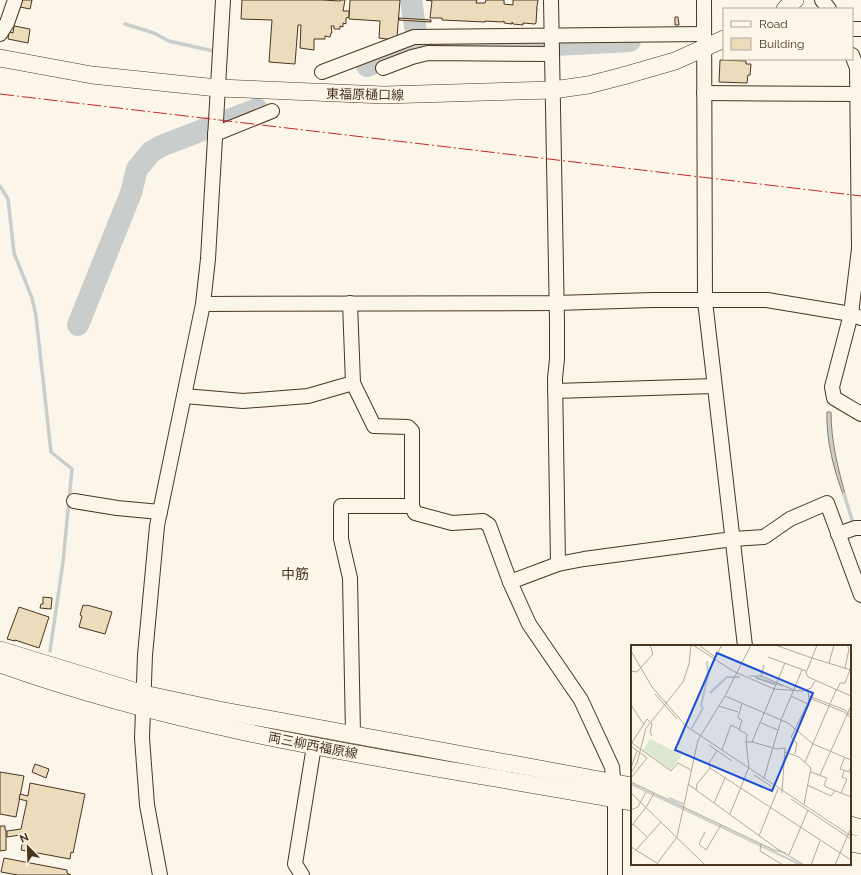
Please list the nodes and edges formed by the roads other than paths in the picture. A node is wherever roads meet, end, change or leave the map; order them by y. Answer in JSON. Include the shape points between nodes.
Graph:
{"nodes":[{"id":1,"x":15,"y":0,"type":"edge"},
{"id":2,"x":223,"y":0,"type":"edge"},
{"id":3,"x":551,"y":0,"type":"edge"},
{"id":4,"x":704,"y":0,"type":"edge"},
{"id":5,"x":795,"y":0,"type":"edge"},
{"id":6,"x":822,"y":0,"type":"edge"},
{"id":7,"x":786,"y":8,"type":"edge"},
{"id":8,"x":828,"y":8,"type":"edge"},
{"id":9,"x":0,"y":34,"type":"edge"},
{"id":10,"x":723,"y":39,"type":"edge"},
{"id":11,"x":704,"y":41,"type":"junction"},
{"id":12,"x":552,"y":44,"type":"junction"},
{"id":13,"x":0,"y":58,"type":"edge"},
{"id":14,"x":853,"y":58,"type":"edge"},
{"id":15,"x":383,"y":68,"type":"dead end"},
{"id":16,"x":322,"y":72,"type":"dead end"},
{"id":17,"x":218,"y":88,"type":"junction"},
{"id":18,"x":552,"y":90,"type":"junction"},
{"id":19,"x":704,"y":93,"type":"junction"},
{"id":20,"x":858,"y":94,"type":"junction"},
{"id":21,"x":272,"y":111,"type":"dead end"},
{"id":22,"x":215,"y":132,"type":"junction"},
{"id":23,"x":705,"y":301,"type":"junction"},
{"id":24,"x":350,"y":303,"type":"junction"},
{"id":25,"x":556,"y":303,"type":"junction"},
{"id":26,"x":203,"y":304,"type":"junction"},
{"id":27,"x":856,"y":316,"type":"edge"},
{"id":28,"x":353,"y":383,"type":"junction"},
{"id":29,"x":714,"y":386,"type":"junction"},
{"id":30,"x":555,"y":391,"type":"junction"},
{"id":31,"x":184,"y":396,"type":"junction"},
{"id":32,"x":861,"y":414,"type":"edge"},
{"id":33,"x":74,"y":501,"type":"dead end"},
{"id":34,"x":412,"y":506,"type":"junction"},
{"id":35,"x":160,"y":512,"type":"junction"},
{"id":36,"x":861,"y":528,"type":"edge"},
{"id":37,"x":838,"y":534,"type":"junction"},
{"id":38,"x":733,"y":539,"type":"junction"},
{"id":39,"x":558,"y":564,"type":"junction"},
{"id":40,"x":510,"y":582,"type":"junction"},
{"id":41,"x":861,"y":595,"type":"edge"},
{"id":42,"x":744,"y":645,"type":"edge"},
{"id":43,"x":0,"y":650,"type":"edge"},
{"id":44,"x":0,"y":664,"type":"edge"},
{"id":45,"x":143,"y":701,"type":"junction"},
{"id":46,"x":353,"y":734,"type":"junction"},
{"id":47,"x":314,"y":746,"type":"junction"},
{"id":48,"x":631,"y":786,"type":"edge"},
{"id":49,"x":614,"y":791,"type":"junction"},
{"id":50,"x":631,"y":801,"type":"edge"},
{"id":51,"x":851,"y":826,"type":"edge"},
{"id":52,"x":861,"y":828,"type":"edge"},
{"id":53,"x":851,"y":843,"type":"edge"},
{"id":54,"x":861,"y":845,"type":"edge"},
{"id":55,"x":160,"y":875,"type":"edge"},
{"id":56,"x":302,"y":875,"type":"edge"},
{"id":57,"x":615,"y":875,"type":"edge"}],
"edges":[{"from":1,"to":9,"type":"street","via":[[7,24]]},
{"from":2,"to":17,"type":"street"},
{"from":3,"to":12,"type":"street"},
{"from":4,"to":11,"type":"street"},
{"from":5,"to":7,"type":"main road"},
{"from":6,"to":8,"type":"street"},
{"from":10,"to":11,"type":"main road","name":"東福原樋口線"},
{"from":11,"to":12,"type":"street"},
{"from":11,"to":18,"type":"main road","name":"東福原樋口線","via":[[675,61],[588,85]]},
{"from":11,"to":19,"type":"street"},
{"from":12,"to":15,"type":"street","via":[[428,53]]},
{"from":12,"to":16,"type":"street","via":[[414,37]]},
{"from":12,"to":18,"type":"street"},
{"from":13,"to":17,"type":"main road","name":"東福原樋口線","via":[[92,75]]},
{"from":14,"to":20,"type":"street","via":[[857,68]]},
{"from":17,"to":18,"type":"main road","name":"東福原樋口線","via":[[384,96]]},
{"from":17,"to":22,"type":"street"},
{"from":18,"to":25,"type":"street"},
{"from":19,"to":20,"type":"street"},
{"from":19,"to":23,"type":"street"},
{"from":20,"to":27,"type":"street","via":[[859,249]]},
{"from":21,"to":22,"type":"street"},
{"from":22,"to":26,"type":"street"},
{"from":23,"to":25,"type":"street"},
{"from":23,"to":27,"type":"street","via":[[767,300]]},
{"from":23,"to":29,"type":"street"},
{"from":24,"to":25,"type":"street"},
{"from":24,"to":26,"type":"street"},
{"from":24,"to":28,"type":"street"},
{"from":25,"to":30,"type":"street"},
{"from":26,"to":31,"type":"street"},
{"from":27,"to":32,"type":"street","via":[[832,387],[834,398]]},
{"from":28,"to":31,"type":"street","via":[[308,396],[243,401]]},
{"from":28,"to":34,"type":"street","via":[[374,426],[408,427],[412,430]]},
{"from":29,"to":30,"type":"street"},
{"from":29,"to":38,"type":"street"},
{"from":30,"to":39,"type":"street"},
{"from":31,"to":35,"type":"street"},
{"from":33,"to":35,"type":"street"},
{"from":34,"to":40,"type":"street","via":[[415,512],[452,523],[483,521],[489,525]]},
{"from":34,"to":46,"type":"street","via":[[341,506],[341,539],[350,578]]},
{"from":35,"to":45,"type":"street","via":[[145,655]]},
{"from":36,"to":37,"type":"street"},
{"from":37,"to":38,"type":"street","via":[[827,503],[790,519],[764,537]]},
{"from":37,"to":41,"type":"street"},
{"from":38,"to":39,"type":"street"},
{"from":38,"to":42,"type":"street"},
{"from":39,"to":40,"type":"street"},
{"from":40,"to":49,"type":"street","via":[[529,624],[581,700],[612,767]]},
{"from":43,"to":45,"type":"main road","name":"両三柳西福原線"},
{"from":44,"to":45,"type":"main road","name":"両三柳西福原線","via":[[32,676]]},
{"from":45,"to":46,"type":"main road","name":"両三柳西福原線","via":[[219,710]]},
{"from":45,"to":47,"type":"main road","name":"両三柳西福原線"},
{"from":45,"to":55,"type":"street","via":[[142,738],[147,805]]},
{"from":46,"to":49,"type":"main road","name":"両三柳西福原線"},
{"from":47,"to":49,"type":"main road","name":"両三柳西福原線"},
{"from":47,"to":56,"type":"street","via":[[295,864]]},
{"from":48,"to":49,"type":"main road","name":"両三柳西福原線"},
{"from":49,"to":50,"type":"main road","name":"両三柳西福原線"},
{"from":49,"to":57,"type":"street"},
{"from":51,"to":52,"type":"main road"},
{"from":53,"to":54,"type":"main road"}]}
